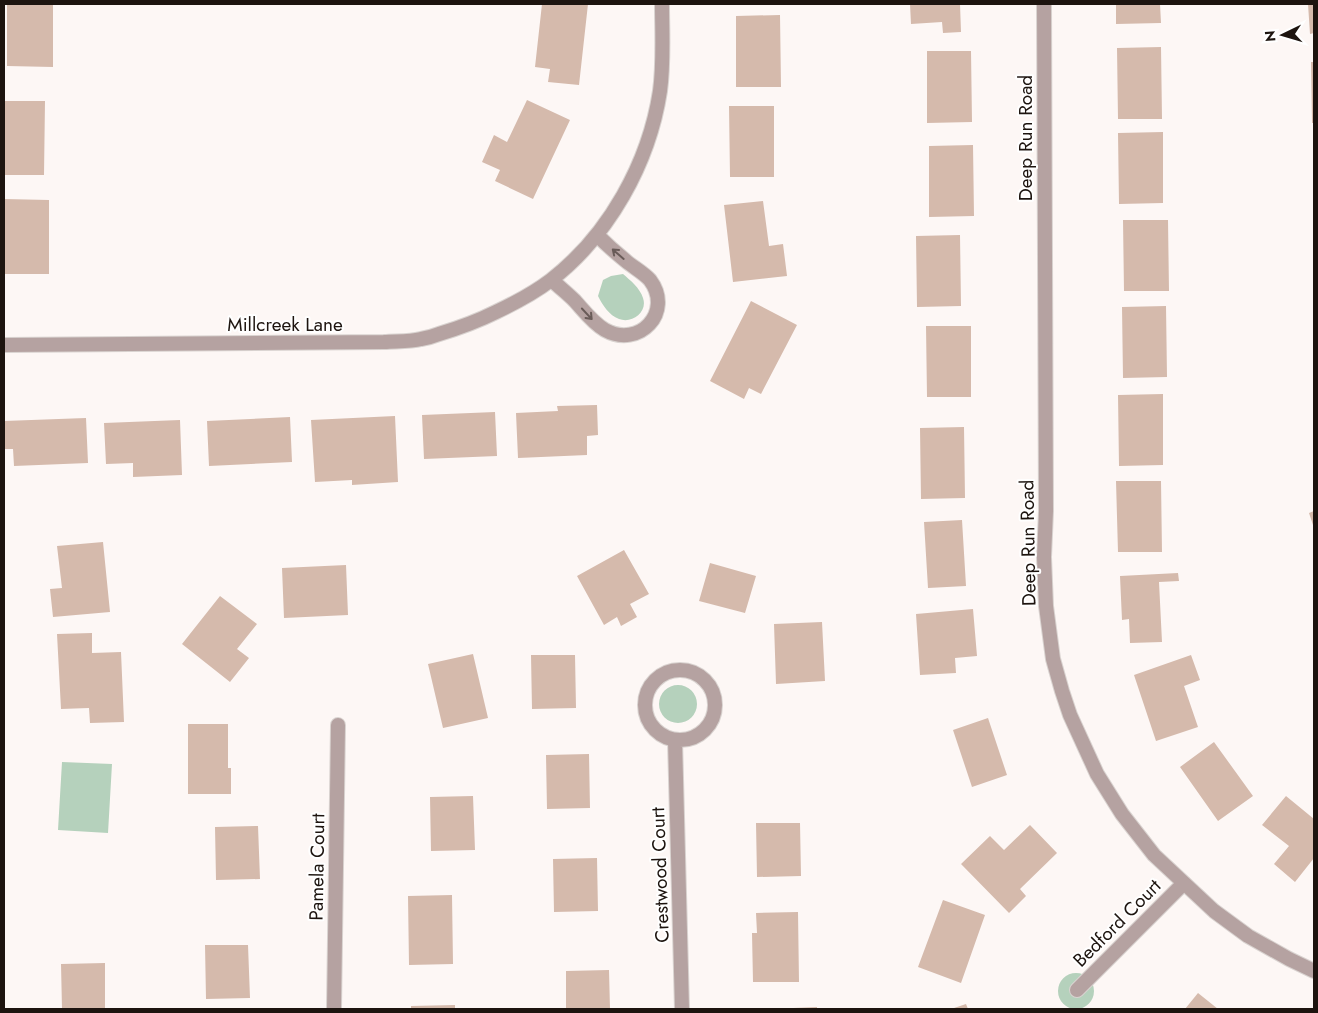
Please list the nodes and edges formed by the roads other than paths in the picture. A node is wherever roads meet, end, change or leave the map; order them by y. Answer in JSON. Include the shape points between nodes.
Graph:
{"nodes":[{"id":1,"x":662,"y":4,"type":"edge"},
{"id":2,"x":1044,"y":4,"type":"edge"},
{"id":3,"x":597,"y":236,"type":"junction"},
{"id":4,"x":552,"y":280,"type":"junction"},
{"id":5,"x":4,"y":346,"type":"edge"},
{"id":6,"x":338,"y":725,"type":"dead end"},
{"id":7,"x":675,"y":740,"type":"junction"},
{"id":8,"x":1184,"y":883,"type":"junction"},
{"id":9,"x":1314,"y":971,"type":"edge"},
{"id":10,"x":1077,"y":990,"type":"dead end"},
{"id":11,"x":334,"y":1009,"type":"edge"},
{"id":12,"x":682,"y":1009,"type":"edge"}],
"edges":[{"from":1,"to":3,"type":"street","name":"Millcreek Lane","via":[[660,90],[650,133],[617,208]]},
{"from":2,"to":8,"type":"street","name":"Deep Run Road","via":[[1044,557],[1053,659],[1070,715],[1097,774],[1122,814],[1154,855]]},
{"from":3,"to":4,"type":"street","name":"Millcreek Lane"},
{"from":4,"to":3,"type":"street","one_way":true,"via":[[606,330],[622,336],[637,333],[650,325],[657,311],[657,293],[649,280]]},
{"from":4,"to":5,"type":"street","name":"Millcreek Lane","via":[[526,298],[486,318],[422,339]]},
{"from":6,"to":11,"type":"street","name":"Pamela Court"},
{"from":7,"to":7,"type":"street","via":[[696,737],[708,728],[715,714],[716,700],[700,675],[679,669],[658,677],[649,688],[645,702],[647,717],[655,730]]},
{"from":7,"to":12,"type":"street","name":"Crestwood Court"},
{"from":8,"to":9,"type":"street","name":"Deep Run Road","via":[[1248,936]]},
{"from":8,"to":10,"type":"street","name":"Bedford Court"}]}
